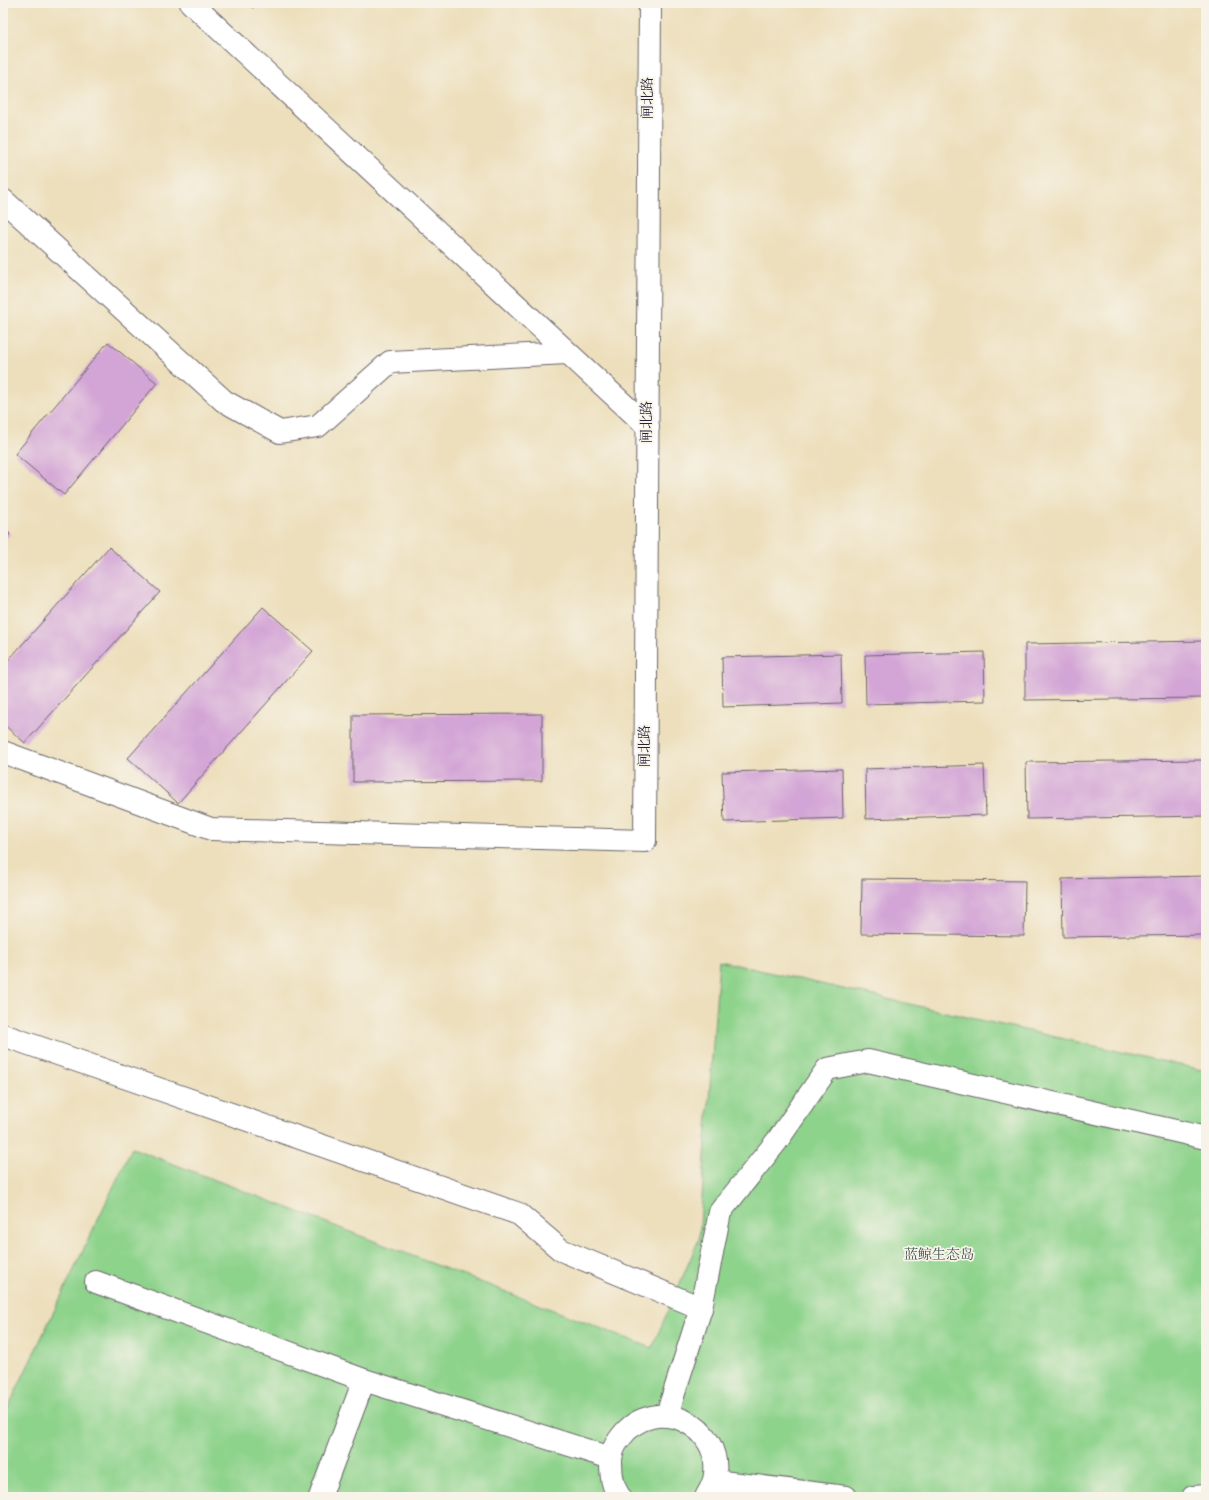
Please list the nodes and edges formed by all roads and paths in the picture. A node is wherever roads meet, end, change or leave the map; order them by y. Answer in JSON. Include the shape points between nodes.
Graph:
{"nodes":[{"id":1,"x":190,"y":3,"type":"edge"},
{"id":2,"x":650,"y":3,"type":"edge"},
{"id":3,"x":3,"y":200,"type":"edge"},
{"id":4,"x":567,"y":353,"type":"junction"},
{"id":5,"x":648,"y":427,"type":"junction"},
{"id":6,"x":3,"y":752,"type":"edge"},
{"id":7,"x":3,"y":1035,"type":"edge"},
{"id":8,"x":1206,"y":1138,"type":"edge"},
{"id":9,"x":96,"y":1282,"type":"dead end"},
{"id":10,"x":701,"y":1308,"type":"junction"},
{"id":11,"x":364,"y":1380,"type":"junction"},
{"id":12,"x":667,"y":1415,"type":"junction"},
{"id":13,"x":611,"y":1458,"type":"junction"},
{"id":14,"x":710,"y":1489,"type":"edge"},
{"id":15,"x":1206,"y":1496,"type":"edge"},
{"id":16,"x":320,"y":1497,"type":"edge"},
{"id":17,"x":620,"y":1497,"type":"edge"},
{"id":18,"x":846,"y":1497,"type":"edge"},
{"id":19,"x":1193,"y":1497,"type":"edge"}],
"edges":[{"from":1,"to":4,"type":"street"},
{"from":2,"to":5,"type":"street","name":"闸北路"},
{"from":3,"to":4,"type":"street","via":[[224,401],[280,432],[318,426],[390,362]]},
{"from":4,"to":5,"type":"street"},
{"from":5,"to":6,"type":"street","name":"闸北路","via":[[645,841],[211,829]]},
{"from":7,"to":10,"type":"street","via":[[519,1214],[561,1250]]},
{"from":8,"to":10,"type":"street","via":[[868,1061],[827,1069],[777,1141],[720,1212]]},
{"from":9,"to":11,"type":"street"},
{"from":10,"to":12,"type":"street"},
{"from":11,"to":13,"type":"street"},
{"from":11,"to":16,"type":"street"},
{"from":12,"to":13,"type":"street","via":[[652,1416],[637,1422],[625,1431],[616,1444]]},
{"from":12,"to":14,"type":"street","via":[[695,1426],[706,1438],[713,1451],[715,1466]]},
{"from":13,"to":17,"type":"street","via":[[611,1476],[616,1493]]},
{"from":14,"to":18,"type":"street"},
{"from":15,"to":19,"type":"street"}]}
